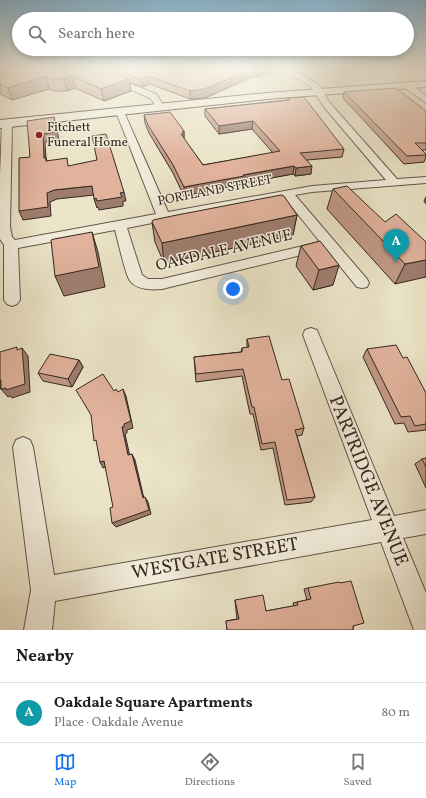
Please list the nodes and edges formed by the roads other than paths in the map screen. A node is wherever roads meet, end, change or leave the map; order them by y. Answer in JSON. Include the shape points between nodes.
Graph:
{"nodes":[{"id":1,"x":155,"y":99,"type":"edge"},
{"id":2,"x":239,"y":99,"type":"edge"},
{"id":3,"x":323,"y":99,"type":"edge"},
{"id":4,"x":157,"y":108,"type":"junction"},
{"id":5,"x":120,"y":112,"type":"junction"},
{"id":6,"x":3,"y":123,"type":"edge"},
{"id":7,"x":426,"y":180,"type":"edge"},
{"id":8,"x":394,"y":183,"type":"junction"},
{"id":9,"x":287,"y":193,"type":"junction"},
{"id":10,"x":163,"y":216,"type":"junction"},
{"id":11,"x":120,"y":225,"type":"junction"},
{"id":12,"x":11,"y":244,"type":"junction"},
{"id":13,"x":329,"y":244,"type":"junction"},
{"id":14,"x":362,"y":283,"type":"dead end"},
{"id":15,"x":12,"y":300,"type":"dead end"},
{"id":16,"x":311,"y":335,"type":"dead end"},
{"id":17,"x":22,"y":447,"type":"dead end"},
{"id":18,"x":426,"y":522,"type":"edge"},
{"id":19,"x":387,"y":528,"type":"junction"},
{"id":20,"x":44,"y":590,"type":"junction"},
{"id":21,"x":426,"y":626,"type":"edge"},
{"id":22,"x":38,"y":630,"type":"edge"}],
"edges":[{"from":1,"to":4,"type":"street"},
{"from":2,"to":4,"type":"main road"},
{"from":3,"to":8,"type":"street"},
{"from":4,"to":5,"type":"main road"},
{"from":5,"to":6,"type":"main road"},
{"from":5,"to":10,"type":"street"},
{"from":6,"to":12,"type":"street","via":[[4,228],[6,238]]},
{"from":7,"to":8,"type":"street","name":"PORTLAND STREET"},
{"from":8,"to":9,"type":"street","name":"PORTLAND STREET"},
{"from":9,"to":10,"type":"street","name":"PORTLAND STREET"},
{"from":9,"to":13,"type":"street","name":"OAKDALE AVENUE"},
{"from":10,"to":11,"type":"street","name":"PORTLAND STREET"},
{"from":11,"to":12,"type":"street","name":"PORTLAND STREET"},
{"from":11,"to":13,"type":"street","name":"OAKDALE AVENUE","via":[[136,278],[150,285]]},
{"from":12,"to":15,"type":"street"},
{"from":13,"to":14,"type":"street","name":"OAKDALE AVENUE"},
{"from":16,"to":19,"type":"street","name":"PARTRIDGE AVENUE"},
{"from":17,"to":20,"type":"street"},
{"from":18,"to":19,"type":"street","name":"WESTGATE STREET"},
{"from":19,"to":20,"type":"street","name":"WESTGATE STREET"},
{"from":19,"to":21,"type":"street","name":"PARTRIDGE AVENUE"},
{"from":20,"to":22,"type":"street"}]}
